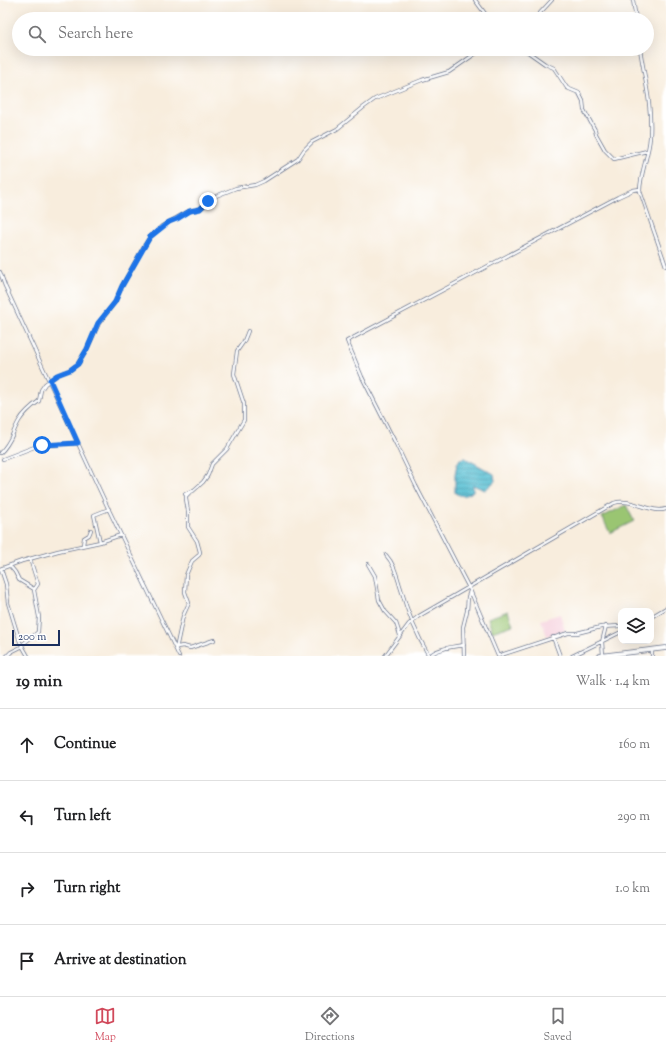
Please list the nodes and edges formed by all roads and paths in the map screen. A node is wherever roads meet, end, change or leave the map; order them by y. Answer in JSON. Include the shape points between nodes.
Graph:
{"nodes":[{"id":1,"x":475,"y":0,"type":"edge"},
{"id":2,"x":552,"y":0,"type":"edge"},
{"id":3,"x":634,"y":0,"type":"edge"},
{"id":4,"x":484,"y":12,"type":"edge"},
{"id":5,"x":541,"y":12,"type":"edge"},
{"id":6,"x":635,"y":12,"type":"edge"},
{"id":7,"x":472,"y":56,"type":"edge"},
{"id":8,"x":534,"y":56,"type":"edge"},
{"id":9,"x":641,"y":56,"type":"edge"},
{"id":10,"x":647,"y":151,"type":"junction"},
{"id":11,"x":640,"y":189,"type":"junction"},
{"id":12,"x":666,"y":266,"type":"edge"},
{"id":13,"x":0,"y":272,"type":"edge"},
{"id":14,"x":248,"y":331,"type":"dead end"},
{"id":15,"x":50,"y":380,"type":"junction"},
{"id":16,"x":78,"y":443,"type":"junction"},
{"id":17,"x":0,"y":453,"type":"edge"},
{"id":18,"x":3,"y":459,"type":"dead end"},
{"id":19,"x":190,"y":492,"type":"junction"},
{"id":20,"x":185,"y":494,"type":"dead end"},
{"id":21,"x":666,"y":508,"type":"edge"},
{"id":22,"x":109,"y":509,"type":"junction"},
{"id":23,"x":91,"y":530,"type":"dead end"},
{"id":24,"x":121,"y":535,"type":"junction"},
{"id":25,"x":100,"y":542,"type":"junction"},
{"id":26,"x":82,"y":544,"type":"junction"},
{"id":27,"x":386,"y":555,"type":"dead end"},
{"id":28,"x":30,"y":559,"type":"junction"},
{"id":29,"x":368,"y":564,"type":"dead end"},
{"id":30,"x":10,"y":566,"type":"junction"},
{"id":31,"x":0,"y":569,"type":"edge"},
{"id":32,"x":34,"y":589,"type":"junction"},
{"id":33,"x":469,"y":589,"type":"junction"},
{"id":34,"x":666,"y":608,"type":"edge"},
{"id":35,"x":654,"y":615,"type":"edge"},
{"id":36,"x":412,"y":622,"type":"junction"},
{"id":37,"x":606,"y":626,"type":"junction"},
{"id":38,"x":618,"y":626,"type":"edge"},
{"id":39,"x":618,"y":634,"type":"edge"},
{"id":40,"x":400,"y":635,"type":"junction"},
{"id":41,"x":553,"y":637,"type":"junction"},
{"id":42,"x":214,"y":640,"type":"dead end"},
{"id":43,"x":602,"y":642,"type":"junction"},
{"id":44,"x":464,"y":645,"type":"junction"},
{"id":45,"x":21,"y":646,"type":"junction"},
{"id":46,"x":176,"y":648,"type":"junction"},
{"id":47,"x":666,"y":648,"type":"edge"},
{"id":48,"x":652,"y":650,"type":"junction"},
{"id":49,"x":616,"y":654,"type":"edge"},
{"id":50,"x":7,"y":656,"type":"edge"},
{"id":51,"x":28,"y":656,"type":"edge"},
{"id":52,"x":179,"y":656,"type":"edge"},
{"id":53,"x":385,"y":656,"type":"edge"},
{"id":54,"x":430,"y":656,"type":"edge"},
{"id":55,"x":464,"y":656,"type":"edge"},
{"id":56,"x":498,"y":656,"type":"edge"},
{"id":57,"x":560,"y":656,"type":"edge"},
{"id":58,"x":572,"y":656,"type":"edge"},
{"id":59,"x":602,"y":656,"type":"edge"},
{"id":60,"x":652,"y":656,"type":"edge"}],
"edges":[{"from":1,"to":4,"type":"street"},
{"from":2,"to":5,"type":"street"},
{"from":3,"to":6,"type":"street"},
{"from":7,"to":15,"type":"street","via":[[449,72],[415,82],[375,99],[337,129],[312,142],[298,159],[272,177],[216,196],[200,209],[190,211],[162,226],[146,243],[115,302],[98,323],[78,364]]},
{"from":8,"to":10,"type":"street","via":[[554,68],[566,88],[578,93],[604,149],[615,160]]},
{"from":9,"to":10,"type":"street","via":[[650,103],[650,138]]},
{"from":10,"to":11,"type":"street"},
{"from":11,"to":12,"type":"street"},
{"from":11,"to":33,"type":"street","via":[[618,197],[347,342],[362,377]]},
{"from":13,"to":15,"type":"street"},
{"from":14,"to":19,"type":"street","via":[[237,351],[234,374],[244,404],[244,420],[226,449],[212,464],[203,482]]},
{"from":15,"to":16,"type":"street"},
{"from":15,"to":17,"type":"street","via":[[42,388],[39,401],[22,418],[9,444]]},
{"from":16,"to":18,"type":"street","via":[[37,446]]},
{"from":16,"to":22,"type":"street"},
{"from":19,"to":20,"type":"street"},
{"from":19,"to":46,"type":"street","via":[[186,496],[188,527],[197,541],[200,552],[192,561],[186,575],[185,592],[190,603]]},
{"from":21,"to":33,"type":"street","via":[[660,510],[616,502]]},
{"from":22,"to":24,"type":"street"},
{"from":22,"to":25,"type":"street","via":[[94,515]]},
{"from":23,"to":26,"type":"street"},
{"from":24,"to":25,"type":"street"},
{"from":24,"to":46,"type":"street"},
{"from":25,"to":26,"type":"street"},
{"from":26,"to":28,"type":"street"},
{"from":27,"to":36,"type":"street","via":[[394,568]]},
{"from":28,"to":30,"type":"street"},
{"from":28,"to":32,"type":"street","via":[[38,583]]},
{"from":29,"to":40,"type":"street","via":[[375,576],[378,600],[396,623]]},
{"from":30,"to":31,"type":"street"},
{"from":30,"to":32,"type":"street","via":[[19,580]]},
{"from":31,"to":45,"type":"street"},
{"from":32,"to":45,"type":"street","via":[[39,617],[38,632]]},
{"from":33,"to":36,"type":"street","via":[[428,610]]},
{"from":33,"to":44,"type":"street","via":[[463,627]]},
{"from":33,"to":56,"type":"street"},
{"from":34,"to":35,"type":"street"},
{"from":36,"to":40,"type":"street"},
{"from":36,"to":54,"type":"street"},
{"from":37,"to":38,"type":"street"},
{"from":37,"to":41,"type":"street"},
{"from":37,"to":43,"type":"street"},
{"from":39,"to":43,"type":"street"},
{"from":40,"to":53,"type":"street"},
{"from":41,"to":56,"type":"street"},
{"from":41,"to":57,"type":"street"},
{"from":42,"to":46,"type":"street","via":[[190,648]]},
{"from":43,"to":58,"type":"street"},
{"from":43,"to":59,"type":"street"},
{"from":44,"to":54,"type":"street","via":[[446,648]]},
{"from":44,"to":55,"type":"street"},
{"from":45,"to":50,"type":"street"},
{"from":45,"to":51,"type":"street"},
{"from":46,"to":52,"type":"street"},
{"from":47,"to":48,"type":"highway"},
{"from":48,"to":49,"type":"highway"},
{"from":48,"to":60,"type":"street"},
{"from":49,"to":59,"type":"highway"}]}
